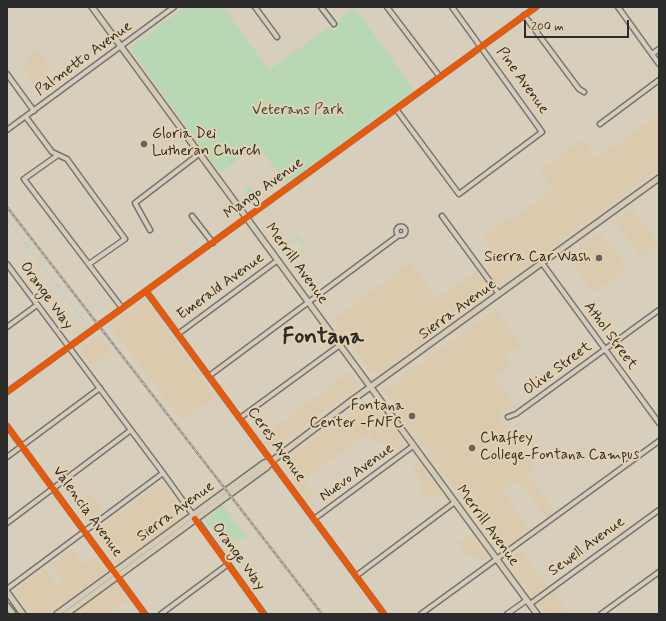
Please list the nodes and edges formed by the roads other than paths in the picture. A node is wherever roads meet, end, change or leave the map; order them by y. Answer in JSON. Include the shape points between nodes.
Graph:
{"nodes":[{"id":1,"x":92,"y":7,"type":"edge"},
{"id":2,"x":174,"y":7,"type":"edge"},
{"id":3,"x":256,"y":7,"type":"edge"},
{"id":4,"x":321,"y":7,"type":"edge"},
{"id":5,"x":387,"y":7,"type":"edge"},
{"id":6,"x":452,"y":7,"type":"edge"},
{"id":7,"x":536,"y":7,"type":"edge"},
{"id":8,"x":618,"y":7,"type":"edge"},
{"id":9,"x":524,"y":15,"type":"junction"},
{"id":10,"x":334,"y":24,"type":"dead end"},
{"id":11,"x":277,"y":37,"type":"dead end"},
{"id":12,"x":121,"y":46,"type":"junction"},
{"id":13,"x":481,"y":46,"type":"junction"},
{"id":14,"x":659,"y":49,"type":"edge"},
{"id":15,"x":652,"y":54,"type":"junction"},
{"id":16,"x":659,"y":64,"type":"edge"},
{"id":17,"x":7,"y":74,"type":"edge"},
{"id":18,"x":440,"y":77,"type":"junction"},
{"id":19,"x":659,"y":80,"type":"edge"},
{"id":20,"x":584,"y":92,"type":"dead end"},
{"id":21,"x":396,"y":109,"type":"junction"},
{"id":22,"x":34,"y":111,"type":"junction"},
{"id":23,"x":26,"y":117,"type":"junction"},
{"id":24,"x":600,"y":124,"type":"dead end"},
{"id":25,"x":7,"y":130,"type":"edge"},
{"id":26,"x":58,"y":154,"type":"junction"},
{"id":27,"x":199,"y":154,"type":"junction"},
{"id":28,"x":659,"y":178,"type":"edge"},
{"id":29,"x":192,"y":216,"type":"dead end"},
{"id":30,"x":442,"y":216,"type":"dead end"},
{"id":31,"x":248,"y":218,"type":"junction"},
{"id":32,"x":150,"y":230,"type":"dead end"},
{"id":33,"x":398,"y":235,"type":"dead end"},
{"id":34,"x":213,"y":243,"type":"junction"},
{"id":35,"x":278,"y":260,"type":"junction"},
{"id":36,"x":7,"y":264,"type":"edge"},
{"id":37,"x":89,"y":264,"type":"junction"},
{"id":38,"x":542,"y":264,"type":"junction"},
{"id":39,"x":146,"y":291,"type":"junction"},
{"id":40,"x":499,"y":294,"type":"junction"},
{"id":41,"x":308,"y":302,"type":"junction"},
{"id":42,"x":37,"y":305,"type":"junction"},
{"id":43,"x":122,"y":308,"type":"junction"},
{"id":44,"x":659,"y":310,"type":"edge"},
{"id":45,"x":7,"y":327,"type":"edge"},
{"id":46,"x":178,"y":334,"type":"junction"},
{"id":47,"x":340,"y":345,"type":"junction"},
{"id":48,"x":70,"y":347,"type":"junction"},
{"id":49,"x":605,"y":349,"type":"junction"},
{"id":50,"x":208,"y":376,"type":"junction"},
{"id":51,"x":100,"y":388,"type":"junction"},
{"id":52,"x":371,"y":388,"type":"junction"},
{"id":53,"x":7,"y":392,"type":"edge"},
{"id":54,"x":508,"y":417,"type":"dead end"},
{"id":55,"x":240,"y":418,"type":"junction"},
{"id":56,"x":659,"y":423,"type":"edge"},
{"id":57,"x":7,"y":426,"type":"edge"},
{"id":58,"x":131,"y":430,"type":"junction"},
{"id":59,"x":659,"y":441,"type":"edge"},
{"id":60,"x":22,"y":446,"type":"junction"},
{"id":61,"x":413,"y":446,"type":"junction"},
{"id":62,"x":7,"y":457,"type":"edge"},
{"id":63,"x":272,"y":461,"type":"junction"},
{"id":64,"x":163,"y":473,"type":"junction"},
{"id":65,"x":54,"y":489,"type":"junction"},
{"id":66,"x":455,"y":502,"type":"junction"},
{"id":67,"x":659,"y":510,"type":"edge"},
{"id":68,"x":194,"y":517,"type":"junction"},
{"id":69,"x":314,"y":519,"type":"junction"},
{"id":70,"x":7,"y":523,"type":"edge"},
{"id":71,"x":85,"y":532,"type":"junction"},
{"id":72,"x":497,"y":559,"type":"junction"},
{"id":73,"x":227,"y":565,"type":"junction"},
{"id":74,"x":659,"y":572,"type":"edge"},
{"id":75,"x":116,"y":574,"type":"junction"},
{"id":76,"x":356,"y":576,"type":"junction"},
{"id":77,"x":7,"y":589,"type":"edge"},
{"id":78,"x":7,"y":592,"type":"edge"},
{"id":79,"x":528,"y":602,"type":"junction"},
{"id":80,"x":7,"y":606,"type":"edge"},
{"id":81,"x":262,"y":612,"type":"edge"},
{"id":82,"x":13,"y":614,"type":"edge"},
{"id":83,"x":23,"y":614,"type":"edge"},
{"id":84,"x":58,"y":614,"type":"edge"},
{"id":85,"x":66,"y":614,"type":"edge"},
{"id":86,"x":145,"y":614,"type":"edge"},
{"id":87,"x":161,"y":614,"type":"edge"},
{"id":88,"x":257,"y":614,"type":"edge"},
{"id":89,"x":384,"y":614,"type":"edge"},
{"id":90,"x":421,"y":614,"type":"edge"},
{"id":91,"x":507,"y":614,"type":"edge"},
{"id":92,"x":537,"y":614,"type":"edge"},
{"id":93,"x":601,"y":614,"type":"edge"}],
"edges":[{"from":1,"to":12,"type":"main road","name":"Merrill Avenue"},
{"from":2,"to":12,"type":"street","name":"Palmetto Avenue"},
{"from":3,"to":11,"type":"street"},
{"from":4,"to":10,"type":"street"},
{"from":5,"to":18,"type":"street"},
{"from":6,"to":13,"type":"street","name":"Pine Avenue"},
{"from":7,"to":9,"type":"street","name":"Mango Avenue"},
{"from":8,"to":15,"type":"street"},
{"from":9,"to":13,"type":"street","name":"Mango Avenue"},
{"from":9,"to":20,"type":"street","via":[[579,89]]},
{"from":12,"to":22,"type":"street","name":"Palmetto Avenue"},
{"from":12,"to":27,"type":"main road","name":"Merrill Avenue"},
{"from":13,"to":18,"type":"street","name":"Mango Avenue"},
{"from":13,"to":21,"type":"street","name":"Pine Avenue","via":[[542,132],[459,194]]},
{"from":14,"to":15,"type":"street"},
{"from":15,"to":16,"type":"street"},
{"from":17,"to":22,"type":"street"},
{"from":18,"to":21,"type":"street","name":"Mango Avenue"},
{"from":19,"to":24,"type":"street"},
{"from":21,"to":31,"type":"street","name":"Mango Avenue"},
{"from":22,"to":23,"type":"street","name":"Palmetto Avenue"},
{"from":23,"to":25,"type":"street","name":"Palmetto Avenue"},
{"from":23,"to":26,"type":"street","via":[[52,152]]},
{"from":26,"to":37,"type":"street","via":[[24,178]]},
{"from":26,"to":37,"type":"street","via":[[67,159],[125,239]]},
{"from":27,"to":31,"type":"main road","name":"Merrill Avenue"},
{"from":27,"to":32,"type":"street","via":[[135,203]]},
{"from":28,"to":38,"type":"main road","name":"Sierra Avenue"},
{"from":29,"to":34,"type":"street"},
{"from":30,"to":40,"type":"street"},
{"from":31,"to":34,"type":"street","name":"Mango Avenue"},
{"from":31,"to":35,"type":"main road","name":"Merrill Avenue"},
{"from":33,"to":41,"type":"street"},
{"from":34,"to":39,"type":"street","name":"Mango Avenue"},
{"from":35,"to":41,"type":"main road","name":"Merrill Avenue"},
{"from":35,"to":46,"type":"street","name":"Emerald Avenue"},
{"from":36,"to":42,"type":"street","name":"Orange Way"},
{"from":37,"to":43,"type":"street"},
{"from":38,"to":40,"type":"main road","name":"Sierra Avenue"},
{"from":38,"to":49,"type":"street","name":"Athol Street"},
{"from":39,"to":43,"type":"street","name":"Mango Avenue"},
{"from":39,"to":46,"type":"street","name":"Ceres Avenue"},
{"from":40,"to":52,"type":"main road","name":"Sierra Avenue"},
{"from":41,"to":47,"type":"main road","name":"Merrill Avenue"},
{"from":41,"to":50,"type":"street"},
{"from":42,"to":45,"type":"street"},
{"from":42,"to":48,"type":"street","name":"Orange Way"},
{"from":43,"to":48,"type":"street","name":"Mango Avenue"},
{"from":44,"to":49,"type":"street","name":"Olive Street"},
{"from":46,"to":50,"type":"street","name":"Ceres Avenue"},
{"from":47,"to":52,"type":"main road","name":"Merrill Avenue"},
{"from":47,"to":55,"type":"street"},
{"from":48,"to":51,"type":"street","name":"Orange Way"},
{"from":48,"to":53,"type":"street","name":"Mango Avenue"},
{"from":49,"to":54,"type":"street","name":"Olive Street","via":[[516,414]]},
{"from":49,"to":56,"type":"street","name":"Athol Street"},
{"from":50,"to":55,"type":"street","name":"Ceres Avenue"},
{"from":51,"to":58,"type":"street","name":"Orange Way"},
{"from":51,"to":60,"type":"street"},
{"from":52,"to":61,"type":"main road","name":"Merrill Avenue"},
{"from":52,"to":63,"type":"main road","name":"Sierra Avenue"},
{"from":55,"to":63,"type":"street","name":"Ceres Avenue"},
{"from":57,"to":60,"type":"street","name":"Valencia Avenue"},
{"from":58,"to":64,"type":"street","name":"Orange Way"},
{"from":58,"to":65,"type":"street"},
{"from":59,"to":72,"type":"street"},
{"from":60,"to":62,"type":"street"},
{"from":60,"to":65,"type":"street","name":"Valencia Avenue"},
{"from":61,"to":66,"type":"main road","name":"Merrill Avenue"},
{"from":61,"to":69,"type":"street","name":"Nuevo Avenue"},
{"from":63,"to":68,"type":"main road","name":"Sierra Avenue"},
{"from":63,"to":69,"type":"street","name":"Ceres Avenue"},
{"from":64,"to":68,"type":"street","name":"Orange Way"},
{"from":64,"to":71,"type":"street"},
{"from":65,"to":70,"type":"street"},
{"from":65,"to":71,"type":"street","name":"Valencia Avenue"},
{"from":66,"to":72,"type":"main road","name":"Merrill Avenue"},
{"from":66,"to":76,"type":"street"},
{"from":67,"to":79,"type":"street","name":"Sewell Avenue"},
{"from":68,"to":73,"type":"street","name":"Orange Way"},
{"from":68,"to":75,"type":"main road","name":"Sierra Avenue"},
{"from":69,"to":76,"type":"street","name":"Ceres Avenue"},
{"from":71,"to":75,"type":"street","name":"Valencia Avenue"},
{"from":71,"to":77,"type":"street"},
{"from":72,"to":79,"type":"main road","name":"Merrill Avenue"},
{"from":72,"to":90,"type":"street"},
{"from":73,"to":81,"type":"street","name":"Orange Way"},
{"from":73,"to":87,"type":"street"},
{"from":74,"to":93,"type":"street"},
{"from":75,"to":84,"type":"main road","name":"Sierra Avenue"},
{"from":75,"to":85,"type":"main road","name":"Sierra Avenue"},
{"from":75,"to":86,"type":"street","name":"Valencia Avenue"},
{"from":76,"to":89,"type":"street","name":"Ceres Avenue"},
{"from":78,"to":83,"type":"main road"},
{"from":79,"to":91,"type":"street","name":"Sewell Avenue"},
{"from":79,"to":92,"type":"main road","name":"Merrill Avenue"},
{"from":80,"to":82,"type":"main road"},
{"from":81,"to":88,"type":"street"}]}
